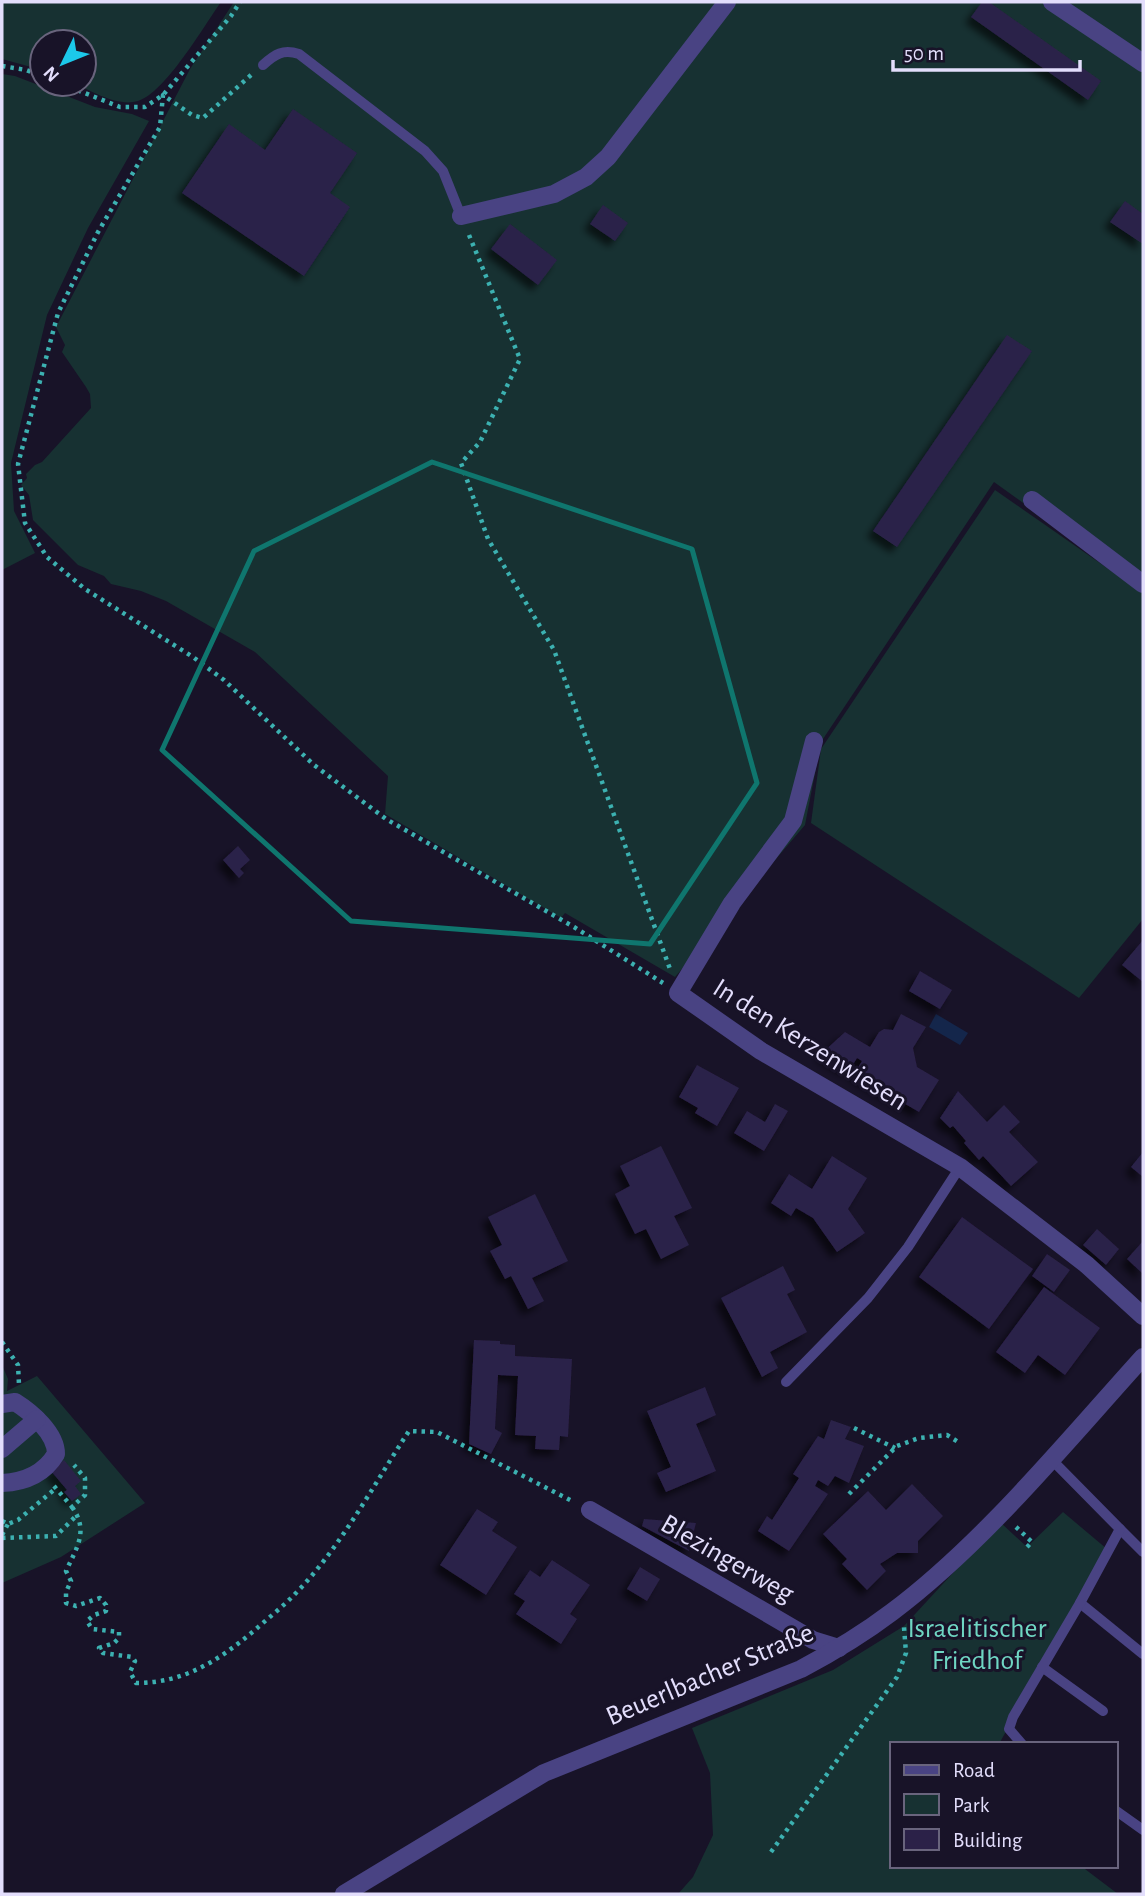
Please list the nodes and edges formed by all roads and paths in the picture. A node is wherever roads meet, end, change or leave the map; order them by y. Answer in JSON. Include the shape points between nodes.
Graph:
{"nodes":[{"id":1,"x":240,"y":2,"type":"edge"},
{"id":2,"x":727,"y":2,"type":"edge"},
{"id":3,"x":1052,"y":2,"type":"edge"},
{"id":4,"x":1143,"y":63,"type":"edge"},
{"id":5,"x":262,"y":65,"type":"dead end"},
{"id":6,"x":2,"y":66,"type":"edge"},
{"id":7,"x":28,"y":71,"type":"edge"},
{"id":8,"x":246,"y":80,"type":"dead end"},
{"id":9,"x":163,"y":95,"type":"junction"},
{"id":10,"x":97,"y":98,"type":"edge"},
{"id":11,"x":461,"y":216,"type":"junction"},
{"id":12,"x":1032,"y":500,"type":"dead end"},
{"id":13,"x":1143,"y":584,"type":"edge"},
{"id":14,"x":814,"y":741,"type":"dead end"},
{"id":15,"x":678,"y":993,"type":"junction"},
{"id":16,"x":960,"y":1167,"type":"junction"},
{"id":17,"x":1143,"y":1316,"type":"edge"},
{"id":18,"x":2,"y":1342,"type":"edge"},
{"id":19,"x":1143,"y":1357,"type":"edge"},
{"id":20,"x":786,"y":1382,"type":"dead end"},
{"id":21,"x":8,"y":1403,"type":"edge"},
{"id":22,"x":37,"y":1419,"type":"junction"},
{"id":23,"x":854,"y":1428,"type":"dead end"},
{"id":24,"x":960,"y":1443,"type":"dead end"},
{"id":25,"x":56,"y":1447,"type":"junction"},
{"id":26,"x":895,"y":1448,"type":"junction"},
{"id":27,"x":2,"y":1449,"type":"edge"},
{"id":28,"x":1051,"y":1458,"type":"junction"},
{"id":29,"x":41,"y":1471,"type":"junction"},
{"id":30,"x":2,"y":1483,"type":"edge"},
{"id":31,"x":56,"y":1488,"type":"junction"},
{"id":32,"x":849,"y":1494,"type":"dead end"},
{"id":33,"x":72,"y":1507,"type":"junction"},
{"id":34,"x":590,"y":1510,"type":"joint"},
{"id":35,"x":78,"y":1515,"type":"junction"},
{"id":36,"x":2,"y":1521,"type":"edge"},
{"id":37,"x":8,"y":1524,"type":"junction"},
{"id":38,"x":1120,"y":1529,"type":"junction"},
{"id":39,"x":2,"y":1536,"type":"edge"},
{"id":40,"x":1143,"y":1552,"type":"edge"},
{"id":41,"x":1080,"y":1603,"type":"junction"},
{"id":42,"x":893,"y":1611,"type":"junction"},
{"id":43,"x":839,"y":1648,"type":"junction"},
{"id":44,"x":1143,"y":1654,"type":"edge"},
{"id":45,"x":1042,"y":1667,"type":"junction"},
{"id":46,"x":1103,"y":1711,"type":"dead end"},
{"id":47,"x":1020,"y":1742,"type":"edge"},
{"id":48,"x":1117,"y":1811,"type":"edge"},
{"id":49,"x":1143,"y":1830,"type":"edge"},
{"id":50,"x":771,"y":1852,"type":"dead end"},
{"id":51,"x":344,"y":1894,"type":"edge"}],
"edges":[{"from":1,"to":9,"type":"path"},
{"from":2,"to":11,"type":"street","via":[[608,157],[586,177],[554,194]]},
{"from":3,"to":4,"type":"street"},
{"from":5,"to":11,"type":"lane","via":[[286,50],[299,54],[425,151],[443,171]]},
{"from":6,"to":7,"type":"path"},
{"from":8,"to":9,"type":"path","via":[[203,118]]},
{"from":9,"to":10,"type":"path","via":[[145,107],[120,107]]},
{"from":9,"to":15,"type":"path","via":[[160,127],[98,232],[58,313],[18,464],[25,523],[47,558],[85,589],[224,680],[314,765],[386,819]]},
{"from":11,"to":15,"type":"path","via":[[520,359],[480,442],[461,463],[488,540],[554,650]]},
{"from":12,"to":13,"type":"street"},
{"from":14,"to":15,"type":"street","name":"In den Kerzenwiesen","via":[[793,821],[732,903]]},
{"from":15,"to":16,"type":"street","name":"In den Kerzenwiesen","via":[[761,1051]]},
{"from":16,"to":17,"type":"street","name":"In den Kerzenwiesen","via":[[1087,1265]]},
{"from":16,"to":20,"type":"lane","via":[[876,1288]]},
{"from":18,"to":21,"type":"path","via":[[20,1375]]},
{"from":19,"to":28,"type":"street","name":"Beuerlbacher Straße"},
{"from":21,"to":22,"type":"street"},
{"from":22,"to":25,"type":"street"},
{"from":22,"to":27,"type":"street"},
{"from":23,"to":26,"type":"path"},
{"from":24,"to":26,"type":"path","via":[[947,1435],[919,1438]]},
{"from":25,"to":29,"type":"street","via":[[53,1459]]},
{"from":25,"to":33,"type":"path","via":[[85,1478],[85,1495]]},
{"from":26,"to":32,"type":"path"},
{"from":28,"to":38,"type":"lane"},
{"from":28,"to":42,"type":"street","name":"Beuerlbacher Straße","via":[[1000,1513]]},
{"from":29,"to":30,"type":"street","via":[[25,1480]]},
{"from":29,"to":31,"type":"path"},
{"from":31,"to":33,"type":"path"},
{"from":31,"to":37,"type":"path"},
{"from":33,"to":35,"type":"path"},
{"from":34,"to":35,"type":"path","via":[[437,1432],[408,1431],[330,1553],[292,1597],[226,1655],[157,1683],[136,1682],[130,1672],[135,1661],[132,1657],[103,1653],[99,1648],[120,1638],[119,1632],[92,1629],[87,1621],[106,1611],[100,1598],[76,1606],[66,1604],[71,1581],[66,1571],[82,1537]]},
{"from":34,"to":43,"type":"street","name":"Blezingerweg","via":[[813,1640]]},
{"from":35,"to":39,"type":"path","via":[[56,1536]]},
{"from":36,"to":37,"type":"path"},
{"from":37,"to":39,"type":"path"},
{"from":38,"to":40,"type":"lane"},
{"from":38,"to":41,"type":"lane"},
{"from":41,"to":44,"type":"lane"},
{"from":41,"to":45,"type":"lane"},
{"from":42,"to":43,"type":"street","name":"Beuerlbacher Straße"},
{"from":42,"to":50,"type":"path","via":[[906,1629],[906,1653],[897,1677]]},
{"from":43,"to":51,"type":"street","name":"Beuerlbacher Straße","via":[[801,1669],[544,1773]]},
{"from":45,"to":46,"type":"lane"},
{"from":45,"to":47,"type":"lane","via":[[1009,1730]]},
{"from":48,"to":49,"type":"lane"}]}
